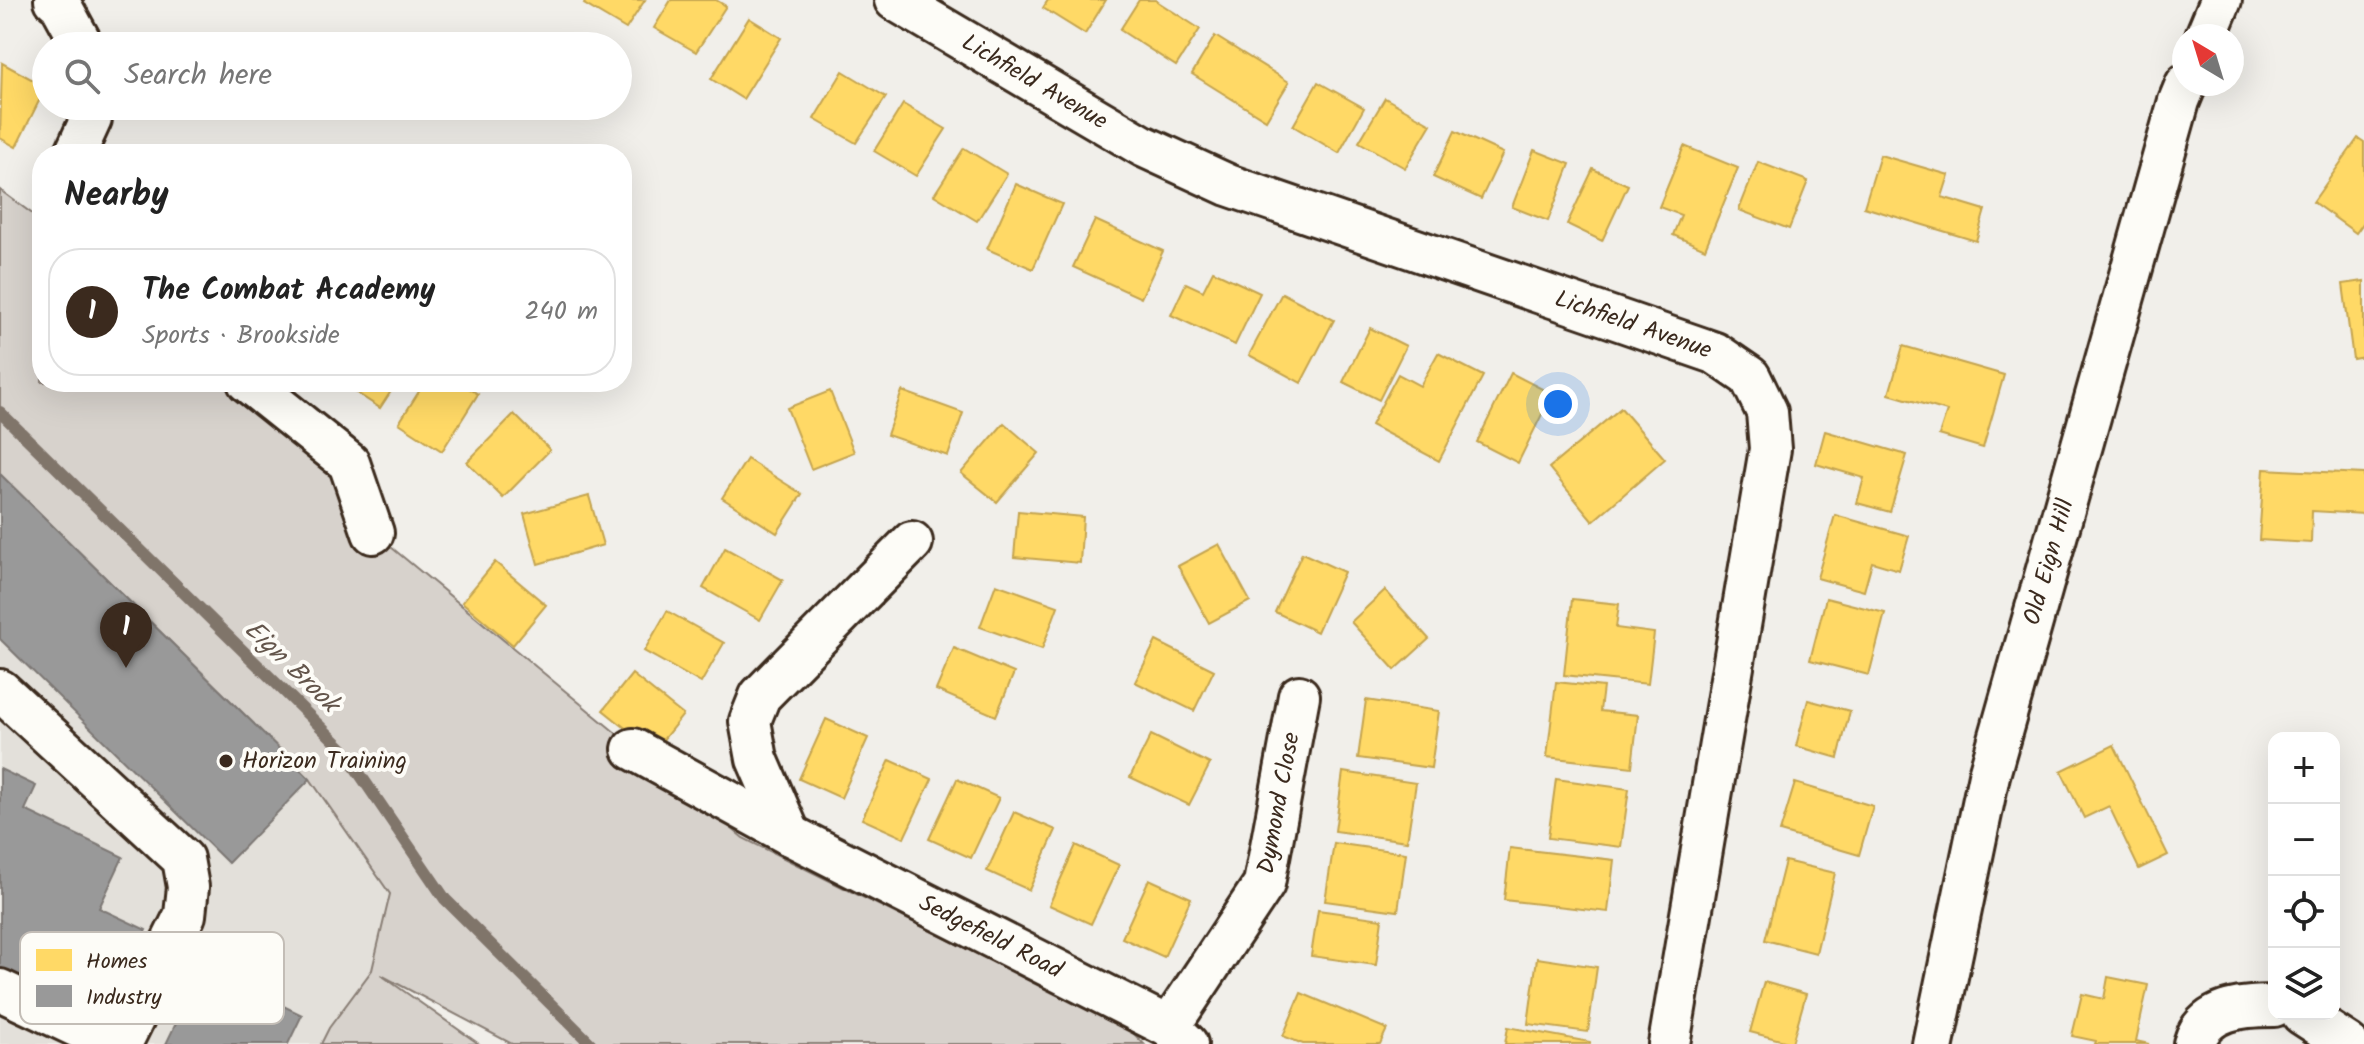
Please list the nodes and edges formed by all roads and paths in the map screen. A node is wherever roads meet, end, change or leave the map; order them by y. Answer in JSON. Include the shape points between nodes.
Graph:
{"nodes":[{"id":1,"x":55,"y":0,"type":"edge"},
{"id":2,"x":895,"y":0,"type":"edge"},
{"id":3,"x":2221,"y":0,"type":"edge"},
{"id":4,"x":2211,"y":24,"type":"edge"},
{"id":5,"x":75,"y":32,"type":"edge"},
{"id":6,"x":2182,"y":96,"type":"edge"},
{"id":7,"x":91,"y":120,"type":"edge"},
{"id":8,"x":80,"y":144,"type":"edge"},
{"id":9,"x":260,"y":392,"type":"edge"},
{"id":10,"x":373,"y":533,"type":"dead end"},
{"id":11,"x":912,"y":542,"type":"dead end"},
{"id":12,"x":0,"y":690,"type":"edge"},
{"id":13,"x":1299,"y":696,"type":"dead end"},
{"id":14,"x":633,"y":749,"type":"dead end"},
{"id":15,"x":790,"y":835,"type":"junction"},
{"id":16,"x":177,"y":932,"type":"edge"},
{"id":17,"x":0,"y":990,"type":"edge"},
{"id":18,"x":20,"y":999,"type":"edge"},
{"id":19,"x":2268,"y":1006,"type":"edge"},
{"id":20,"x":2311,"y":1020,"type":"edge"},
{"id":21,"x":72,"y":1024,"type":"edge"},
{"id":22,"x":131,"y":1024,"type":"edge"},
{"id":23,"x":1178,"y":1035,"type":"edge"},
{"id":24,"x":114,"y":1044,"type":"edge"},
{"id":25,"x":121,"y":1044,"type":"edge"},
{"id":26,"x":1669,"y":1044,"type":"edge"},
{"id":27,"x":1933,"y":1044,"type":"edge"},
{"id":28,"x":2194,"y":1044,"type":"edge"},
{"id":29,"x":2348,"y":1044,"type":"edge"}],
"edges":[{"from":1,"to":5,"type":"street"},
{"from":2,"to":26,"type":"street","name":"Lichfield Avenue","via":[[1143,146],[1228,185],[1715,353],[1750,377],[1767,412],[1770,449]]},
{"from":3,"to":4,"type":"street"},
{"from":6,"to":27,"type":"street","name":"Old Eign Hill","via":[[1989,775]]},
{"from":7,"to":8,"type":"street"},
{"from":9,"to":10,"type":"street","via":[[349,463]]},
{"from":11,"to":15,"type":"street","via":[[760,696],[750,721],[757,759]]},
{"from":12,"to":16,"type":"street","via":[[183,859],[188,887]]},
{"from":13,"to":23,"type":"street","name":"Dymond Close","via":[[1264,884]]},
{"from":14,"to":15,"type":"street","name":"Sedgefield Road"},
{"from":15,"to":23,"type":"street","name":"Sedgefield Road"},
{"from":17,"to":18,"type":"street"},
{"from":19,"to":28,"type":"street","via":[[2216,1014]]},
{"from":20,"to":29,"type":"street"},
{"from":21,"to":24,"type":"street"},
{"from":22,"to":25,"type":"street"}]}
